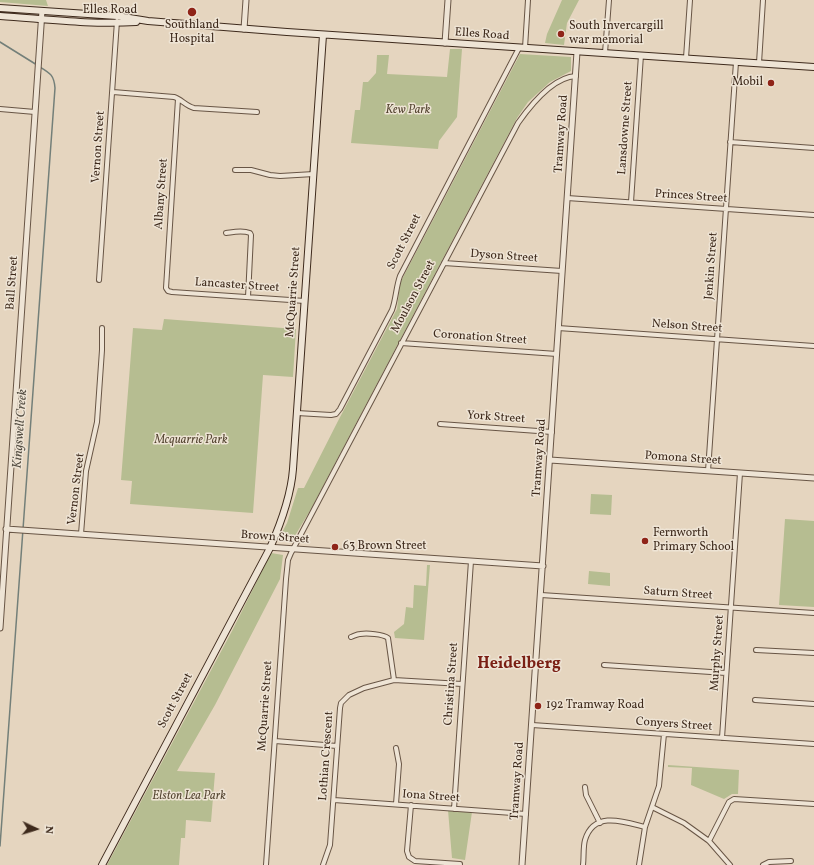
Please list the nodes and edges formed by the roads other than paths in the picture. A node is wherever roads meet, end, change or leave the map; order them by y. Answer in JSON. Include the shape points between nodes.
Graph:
{"nodes":[{"id":1,"x":246,"y":0,"type":"edge"},
{"id":2,"x":448,"y":0,"type":"edge"},
{"id":3,"x":528,"y":0,"type":"edge"},
{"id":4,"x":609,"y":0,"type":"edge"},
{"id":5,"x":690,"y":0,"type":"edge"},
{"id":6,"x":763,"y":0,"type":"edge"},
{"id":7,"x":0,"y":8,"type":"edge"},
{"id":8,"x":42,"y":11,"type":"junction"},
{"id":9,"x":82,"y":14,"type":"junction"},
{"id":10,"x":0,"y":16,"type":"edge"},
{"id":11,"x":117,"y":16,"type":"junction"},
{"id":12,"x":41,"y":19,"type":"junction"},
{"id":13,"x":148,"y":21,"type":"junction"},
{"id":14,"x":83,"y":22,"type":"junction"},
{"id":15,"x":117,"y":23,"type":"junction"},
{"id":16,"x":244,"y":29,"type":"junction"},
{"id":17,"x":323,"y":35,"type":"junction"},
{"id":18,"x":445,"y":43,"type":"junction"},
{"id":19,"x":522,"y":48,"type":"junction"},
{"id":20,"x":578,"y":52,"type":"junction"},
{"id":21,"x":606,"y":53,"type":"junction"},
{"id":22,"x":641,"y":55,"type":"junction"},
{"id":23,"x":686,"y":58,"type":"junction"},
{"id":24,"x":736,"y":62,"type":"junction"},
{"id":25,"x":759,"y":64,"type":"junction"},
{"id":26,"x":814,"y":67,"type":"edge"},
{"id":27,"x":576,"y":76,"type":"junction"},
{"id":28,"x":113,"y":92,"type":"junction"},
{"id":29,"x":178,"y":98,"type":"junction"},
{"id":30,"x":0,"y":109,"type":"edge"},
{"id":31,"x":35,"y":112,"type":"junction"},
{"id":32,"x":257,"y":112,"type":"dead end"},
{"id":33,"x":730,"y":142,"type":"junction"},
{"id":34,"x":814,"y":148,"type":"edge"},
{"id":35,"x":236,"y":170,"type":"dead end"},
{"id":36,"x":314,"y":174,"type":"junction"},
{"id":37,"x":567,"y":198,"type":"junction"},
{"id":38,"x":631,"y":202,"type":"junction"},
{"id":39,"x":726,"y":209,"type":"junction"},
{"id":40,"x":814,"y":215,"type":"edge"},
{"id":41,"x":226,"y":233,"type":"dead end"},
{"id":42,"x":444,"y":263,"type":"junction"},
{"id":43,"x":562,"y":271,"type":"junction"},
{"id":44,"x":99,"y":280,"type":"dead end"},
{"id":45,"x":168,"y":291,"type":"joint"},
{"id":46,"x":248,"y":296,"type":"junction"},
{"id":47,"x":305,"y":301,"type":"junction"},
{"id":48,"x":102,"y":328,"type":"dead end"},
{"id":49,"x":558,"y":328,"type":"junction"},
{"id":50,"x":717,"y":339,"type":"junction"},
{"id":51,"x":401,"y":343,"type":"junction"},
{"id":52,"x":814,"y":346,"type":"edge"},
{"id":53,"x":557,"y":354,"type":"junction"},
{"id":54,"x":297,"y":413,"type":"junction"},
{"id":55,"x":440,"y":424,"type":"dead end"},
{"id":56,"x":552,"y":432,"type":"junction"},
{"id":57,"x":550,"y":460,"type":"junction"},
{"id":58,"x":708,"y":471,"type":"junction"},
{"id":59,"x":740,"y":473,"type":"junction"},
{"id":60,"x":814,"y":478,"type":"edge"},
{"id":61,"x":6,"y":529,"type":"junction"},
{"id":62,"x":82,"y":534,"type":"junction"},
{"id":63,"x":270,"y":548,"type":"junction"},
{"id":64,"x":292,"y":549,"type":"junction"},
{"id":65,"x":471,"y":561,"type":"junction"},
{"id":66,"x":542,"y":566,"type":"junction"},
{"id":67,"x":541,"y":595,"type":"junction"},
{"id":68,"x":731,"y":607,"type":"junction"},
{"id":69,"x":814,"y":613,"type":"edge"},
{"id":70,"x":0,"y":624,"type":"edge"},
{"id":71,"x":0,"y":628,"type":"edge"},
{"id":72,"x":351,"y":637,"type":"dead end"},
{"id":73,"x":756,"y":650,"type":"dead end"},
{"id":74,"x":814,"y":653,"type":"edge"},
{"id":75,"x":604,"y":664,"type":"dead end"},
{"id":76,"x":726,"y":672,"type":"junction"},
{"id":77,"x":394,"y":680,"type":"junction"},
{"id":78,"x":462,"y":684,"type":"junction"},
{"id":79,"x":755,"y":700,"type":"dead end"},
{"id":80,"x":814,"y":704,"type":"edge"},
{"id":81,"x":532,"y":725,"type":"junction"},
{"id":82,"x":664,"y":734,"type":"junction"},
{"id":83,"x":722,"y":738,"type":"junction"},
{"id":84,"x":274,"y":741,"type":"junction"},
{"id":85,"x":814,"y":744,"type":"edge"},
{"id":86,"x":337,"y":746,"type":"junction"},
{"id":87,"x":396,"y":748,"type":"dead end"},
{"id":88,"x":586,"y":787,"type":"dead end"},
{"id":89,"x":334,"y":800,"type":"junction"},
{"id":90,"x":396,"y":804,"type":"junction"},
{"id":91,"x":814,"y":804,"type":"edge"},
{"id":92,"x":410,"y":806,"type":"junction"},
{"id":93,"x":652,"y":807,"type":"junction"},
{"id":94,"x":454,"y":809,"type":"junction"},
{"id":95,"x":526,"y":814,"type":"junction"},
{"id":96,"x":600,"y":823,"type":"junction"},
{"id":97,"x":645,"y":827,"type":"junction"},
{"id":98,"x":709,"y":841,"type":"junction"},
{"id":99,"x":791,"y":861,"type":"dead end"},
{"id":100,"x":460,"y":864,"type":"edge"},
{"id":101,"x":102,"y":865,"type":"edge"},
{"id":102,"x":266,"y":865,"type":"edge"},
{"id":103,"x":324,"y":865,"type":"edge"},
{"id":104,"x":522,"y":865,"type":"edge"},
{"id":105,"x":583,"y":865,"type":"edge"},
{"id":106,"x":639,"y":865,"type":"edge"},
{"id":107,"x":730,"y":865,"type":"edge"},
{"id":108,"x":763,"y":865,"type":"edge"}],
"edges":[{"from":1,"to":16,"type":"street"},
{"from":2,"to":18,"type":"street"},
{"from":3,"to":19,"type":"street"},
{"from":4,"to":21,"type":"street"},
{"from":5,"to":23,"type":"street"},
{"from":6,"to":25,"type":"street"},
{"from":7,"to":8,"type":"main road","name":"Elles Road"},
{"from":8,"to":9,"type":"main road","name":"Elles Road"},
{"from":8,"to":12,"type":"street","name":"Ball Street"},
{"from":9,"to":11,"type":"main road","name":"Elles Road"},
{"from":9,"to":14,"type":"street"},
{"from":10,"to":12,"type":"main road","name":"Elles Road"},
{"from":11,"to":13,"type":"main road","name":"Elles Road"},
{"from":11,"to":15,"type":"street","name":"Vernon Street"},
{"from":12,"to":14,"type":"main road","name":"Elles Road"},
{"from":12,"to":31,"type":"street","name":"Ball Street"},
{"from":13,"to":15,"type":"main road","name":"Elles Road"},
{"from":13,"to":16,"type":"main road","name":"Elles Road"},
{"from":14,"to":15,"type":"main road","name":"Elles Road"},
{"from":15,"to":28,"type":"street","name":"Vernon Street"},
{"from":16,"to":17,"type":"main road","name":"Elles Road"},
{"from":17,"to":18,"type":"main road","name":"Elles Road"},
{"from":17,"to":36,"type":"main road","name":"McQuarrie Street"},
{"from":18,"to":19,"type":"main road","name":"Elles Road"},
{"from":19,"to":20,"type":"main road","name":"Elles Road"},
{"from":19,"to":54,"type":"street","name":"Scott Street","via":[[400,276],[392,310],[340,409],[332,415]]},
{"from":20,"to":21,"type":"main road","name":"Elles Road"},
{"from":20,"to":27,"type":"street","name":"Tramway Road"},
{"from":21,"to":22,"type":"main road","name":"Elles Road"},
{"from":22,"to":23,"type":"main road","name":"Elles Road"},
{"from":22,"to":38,"type":"street","name":"Lansdowne Street"},
{"from":23,"to":24,"type":"main road","name":"Elles Road"},
{"from":24,"to":25,"type":"main road","name":"Elles Road"},
{"from":24,"to":33,"type":"street","name":"Jenkin Street"},
{"from":25,"to":26,"type":"main road","name":"Elles Road"},
{"from":27,"to":37,"type":"street","name":"Tramway Road"},
{"from":27,"to":42,"type":"street","name":"Moulson Street","via":[[560,80],[529,107],[518,123]]},
{"from":28,"to":29,"type":"street"},
{"from":28,"to":44,"type":"street","name":"Vernon Street"},
{"from":29,"to":32,"type":"street","via":[[194,108]]},
{"from":29,"to":45,"type":"street","name":"Albany Street","via":[[166,285]]},
{"from":30,"to":31,"type":"street"},
{"from":31,"to":61,"type":"street","name":"Ball Street"},
{"from":33,"to":34,"type":"street"},
{"from":33,"to":39,"type":"street","name":"Jenkin Street"},
{"from":35,"to":36,"type":"street","via":[[280,176]]},
{"from":36,"to":47,"type":"main road","name":"McQuarrie Street"},
{"from":37,"to":38,"type":"street","name":"Princes Street"},
{"from":37,"to":43,"type":"street","name":"Tramway Road"},
{"from":38,"to":39,"type":"street","name":"Princes Street"},
{"from":39,"to":40,"type":"street","name":"Princes Street"},
{"from":39,"to":50,"type":"street","name":"Jenkin Street"},
{"from":41,"to":46,"type":"street","via":[[238,231],[251,235]]},
{"from":42,"to":43,"type":"street","name":"Dyson Street"},
{"from":42,"to":51,"type":"street","name":"Moulson Street"},
{"from":43,"to":49,"type":"street","name":"Tramway Road"},
{"from":45,"to":46,"type":"street","name":"Lancaster Street"},
{"from":46,"to":47,"type":"street","name":"Lancaster Street"},
{"from":47,"to":54,"type":"main road","name":"McQuarrie Street"},
{"from":48,"to":62,"type":"street","name":"Vernon Street","via":[[97,422],[86,472]]},
{"from":49,"to":50,"type":"street","name":"Nelson Street"},
{"from":49,"to":53,"type":"street","name":"Tramway Road"},
{"from":50,"to":52,"type":"street","name":"Nelson Street"},
{"from":50,"to":58,"type":"street","name":"Jenkin Street"},
{"from":51,"to":53,"type":"street","name":"Coronation Street"},
{"from":51,"to":64,"type":"street","name":"Moulson Street"},
{"from":53,"to":56,"type":"street","name":"Tramway Road"},
{"from":54,"to":63,"type":"main road","name":"McQuarrie Street","via":[[292,482],[282,520]]},
{"from":55,"to":56,"type":"street","name":"York Street"},
{"from":56,"to":57,"type":"street","name":"Tramway Road"},
{"from":57,"to":58,"type":"street","name":"Pomona Street"},
{"from":57,"to":66,"type":"street","name":"Tramway Road"},
{"from":58,"to":59,"type":"street","name":"Pomona Street"},
{"from":59,"to":60,"type":"street","name":"Pomona Street"},
{"from":59,"to":68,"type":"street","name":"Murphy Street"},
{"from":61,"to":62,"type":"street","name":"Brown Street"},
{"from":61,"to":70,"type":"street","name":"Ball Street"},
{"from":62,"to":63,"type":"street","name":"Brown Street"},
{"from":63,"to":64,"type":"street","name":"Brown Street"},
{"from":63,"to":101,"type":"main road","name":"Scott Street"},
{"from":64,"to":65,"type":"street","name":"Brown Street"},
{"from":64,"to":84,"type":"street","name":"McQuarrie Street","via":[[286,571]]},
{"from":65,"to":66,"type":"street","name":"Brown Street"},
{"from":65,"to":78,"type":"street","name":"Christina Street"},
{"from":66,"to":67,"type":"street","name":"Tramway Road"},
{"from":67,"to":68,"type":"street","name":"Saturn Street"},
{"from":67,"to":81,"type":"street","name":"Tramway Road"},
{"from":68,"to":69,"type":"street","name":"Saturn Street"},
{"from":68,"to":76,"type":"street","name":"Murphy Street"},
{"from":70,"to":71,"type":"street","name":"Ball Street"},
{"from":72,"to":77,"type":"street","via":[[361,634],[387,636]]},
{"from":73,"to":74,"type":"street"},
{"from":75,"to":76,"type":"street"},
{"from":76,"to":83,"type":"street","name":"Murphy Street"},
{"from":77,"to":78,"type":"street","name":"Lothian Crescent"},
{"from":77,"to":86,"type":"street","name":"Lothian Crescent","via":[[364,688],[344,699],[340,708]]},
{"from":78,"to":94,"type":"street","name":"Christina Street"},
{"from":79,"to":80,"type":"street"},
{"from":81,"to":82,"type":"street","name":"Conyers Street"},
{"from":81,"to":95,"type":"street","name":"Tramway Road"},
{"from":82,"to":83,"type":"street","name":"Conyers Street"},
{"from":82,"to":93,"type":"street","via":[[657,794]]},
{"from":83,"to":85,"type":"street","name":"Conyers Street"},
{"from":84,"to":86,"type":"street"},
{"from":84,"to":102,"type":"street","name":"McQuarrie Street"},
{"from":86,"to":89,"type":"street","name":"Lothian Crescent"},
{"from":87,"to":90,"type":"street","via":[[399,764]]},
{"from":88,"to":96,"type":"street","via":[[586,796]]},
{"from":89,"to":90,"type":"street","name":"Iona Street"},
{"from":89,"to":103,"type":"street","name":"Lothian Crescent","via":[[330,845]]},
{"from":90,"to":92,"type":"street","name":"Iona Street"},
{"from":91,"to":98,"type":"street","via":[[734,799],[729,802]]},
{"from":92,"to":94,"type":"street","name":"Iona Street"},
{"from":92,"to":100,"type":"street","via":[[407,851],[409,857],[415,861]]},
{"from":93,"to":97,"type":"street"},
{"from":93,"to":98,"type":"street","via":[[684,823]]},
{"from":94,"to":95,"type":"street","name":"Iona Street"},
{"from":95,"to":104,"type":"street","name":"Tramway Road"},
{"from":96,"to":97,"type":"street","via":[[613,820]]},
{"from":96,"to":105,"type":"street","via":[[588,833],[585,840]]},
{"from":97,"to":106,"type":"street"},
{"from":98,"to":107,"type":"street"},
{"from":99,"to":108,"type":"street","via":[[768,862]]}]}
